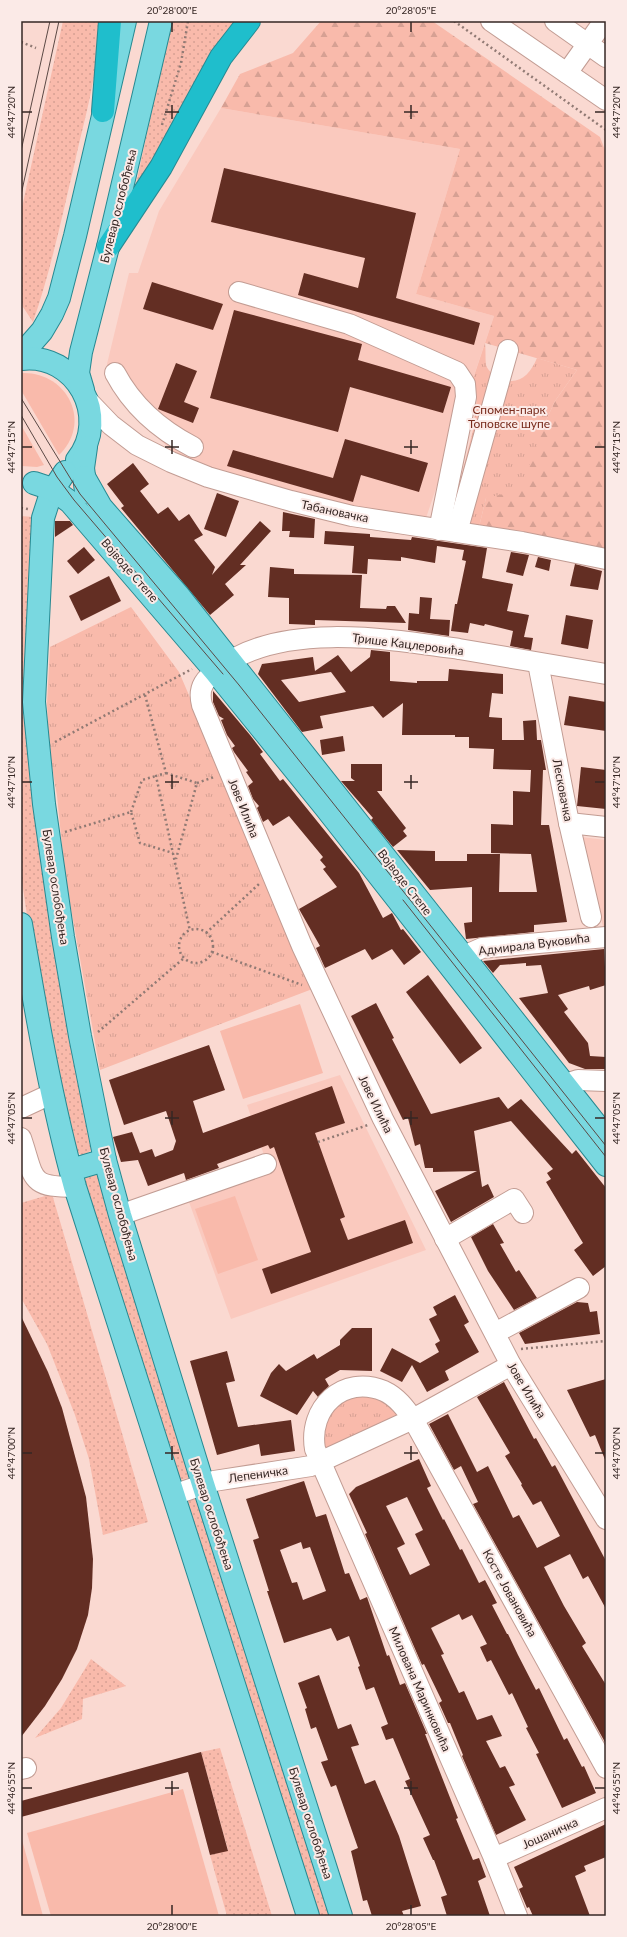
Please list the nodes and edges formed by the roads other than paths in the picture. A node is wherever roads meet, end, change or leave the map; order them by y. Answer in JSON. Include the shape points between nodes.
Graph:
{"nodes":[{"id":1,"x":249,"y":21,"type":"edge"},
{"id":2,"x":491,"y":21,"type":"edge"},
{"id":3,"x":555,"y":21,"type":"edge"},
{"id":4,"x":604,"y":21,"type":"edge"},
{"id":5,"x":115,"y":22,"type":"edge"},
{"id":6,"x":160,"y":25,"type":"edge"},
{"id":7,"x":588,"y":44,"type":"junction"},
{"id":8,"x":606,"y":56,"type":"edge"},
{"id":9,"x":567,"y":73,"type":"junction"},
{"id":10,"x":606,"y":100,"type":"edge"},
{"id":11,"x":102,"y":111,"type":"joint"},
{"id":12,"x":108,"y":247,"type":"junction"},
{"id":13,"x":240,"y":292,"type":"dead end"},
{"id":14,"x":508,"y":350,"type":"dead end"},
{"id":15,"x":21,"y":355,"type":"edge"},
{"id":16,"x":21,"y":359,"type":"edge"},
{"id":17,"x":115,"y":373,"type":"dead end"},
{"id":18,"x":86,"y":396,"type":"junction"},
{"id":19,"x":193,"y":447,"type":"dead end"},
{"id":20,"x":51,"y":481,"type":"edge"},
{"id":21,"x":448,"y":531,"type":"junction"},
{"id":22,"x":606,"y":559,"type":"edge"},
{"id":23,"x":538,"y":663,"type":"junction"},
{"id":24,"x":214,"y":666,"type":"junction"},
{"id":25,"x":606,"y":674,"type":"edge"},
{"id":26,"x":28,"y":702,"type":"edge"},
{"id":27,"x":570,"y":823,"type":"junction"},
{"id":28,"x":606,"y":827,"type":"edge"},
{"id":29,"x":591,"y":917,"type":"dead end"},
{"id":30,"x":21,"y":924,"type":"edge"},
{"id":31,"x":606,"y":937,"type":"edge"},
{"id":32,"x":464,"y":959,"type":"junction"},
{"id":33,"x":606,"y":1081,"type":"edge"},
{"id":34,"x":556,"y":1087,"type":"junction"},
{"id":35,"x":51,"y":1094,"type":"junction"},
{"id":36,"x":21,"y":1108,"type":"edge"},
{"id":37,"x":606,"y":1137,"type":"edge"},
{"id":38,"x":21,"y":1138,"type":"edge"},
{"id":39,"x":105,"y":1160,"type":"junction"},
{"id":40,"x":266,"y":1164,"type":"dead end"},
{"id":41,"x":606,"y":1165,"type":"edge"},
{"id":42,"x":73,"y":1178,"type":"junction"},
{"id":43,"x":523,"y":1213,"type":"dead end"},
{"id":44,"x":120,"y":1214,"type":"junction"},
{"id":45,"x":445,"y":1239,"type":"junction"},
{"id":46,"x":579,"y":1288,"type":"dead end"},
{"id":47,"x":495,"y":1333,"type":"junction"},
{"id":48,"x":508,"y":1358,"type":"junction"},
{"id":49,"x":413,"y":1419,"type":"junction"},
{"id":50,"x":320,"y":1462,"type":"junction"},
{"id":51,"x":202,"y":1484,"type":"junction"},
{"id":52,"x":173,"y":1495,"type":"junction"},
{"id":53,"x":606,"y":1519,"type":"edge"},
{"id":54,"x":606,"y":1768,"type":"edge"},
{"id":55,"x":305,"y":1804,"type":"junction"},
{"id":56,"x":606,"y":1808,"type":"edge"},
{"id":57,"x":275,"y":1814,"type":"junction"},
{"id":58,"x":494,"y":1858,"type":"junction"},
{"id":59,"x":308,"y":1916,"type":"edge"},
{"id":60,"x":341,"y":1916,"type":"edge"},
{"id":61,"x":517,"y":1916,"type":"edge"}],
"edges":[{"from":1,"to":12,"type":"highway","via":[[221,57],[161,167]]},
{"from":2,"to":9,"type":"street"},
{"from":3,"to":7,"type":"street"},
{"from":4,"to":7,"type":"street"},
{"from":5,"to":11,"type":"highway"},
{"from":6,"to":12,"type":"main road","name":"Булевар ослобођења"},
{"from":7,"to":8,"type":"street"},
{"from":7,"to":9,"type":"street"},
{"from":9,"to":10,"type":"street"},
{"from":11,"to":15,"type":"main road","via":[[59,298],[42,331]]},
{"from":12,"to":18,"type":"main road","name":"Булевар ослобођења","via":[[81,352],[78,373]]},
{"from":13,"to":21,"type":"street","via":[[348,324],[457,372],[465,384],[466,397]]},
{"from":14,"to":21,"type":"street"},
{"from":16,"to":18,"type":"main road","via":[[40,359],[62,368],[74,377]]},
{"from":17,"to":19,"type":"street","via":[[145,414],[172,436]]},
{"from":18,"to":20,"type":"main road","name":"Булевар ослобођења","via":[[91,424],[86,447],[76,461]]},
{"from":18,"to":21,"type":"street","name":"Табановачка","via":[[112,424],[137,445],[208,477],[291,502],[352,516]]},
{"from":20,"to":24,"type":"main road","name":"Војводе Степе"},
{"from":20,"to":24,"type":"main road","name":"Војводе Степе","via":[[87,493],[96,514],[170,601],[202,628]]},
{"from":20,"to":26,"type":"main road","name":"Булевар ослобођења","via":[[44,512]]},
{"from":21,"to":22,"type":"street","name":"Табановачка","via":[[522,542]]},
{"from":23,"to":24,"type":"street","name":"Трише Кацлеровића","via":[[442,647],[358,637],[318,637],[292,640],[255,650]]},
{"from":23,"to":25,"type":"street","name":"Трише Кацлеровића"},
{"from":23,"to":27,"type":"street","name":"Лесковачка"},
{"from":24,"to":32,"type":"main road","name":"Војводе Степе"},
{"from":24,"to":34,"type":"main road","name":"Војводе Степе","via":[[325,807]]},
{"from":24,"to":45,"type":"street","name":"Јове Илића","via":[[201,686],[200,699],[323,993],[383,1119]]},
{"from":26,"to":39,"type":"main road","name":"Булевар ослобођења","via":[[38,750],[48,836],[77,1021]]},
{"from":27,"to":28,"type":"street"},
{"from":27,"to":29,"type":"street","name":"Лесковачка"},
{"from":30,"to":35,"type":"main road"},
{"from":31,"to":32,"type":"street","name":"Адмирала Вуковића","via":[[482,948]]},
{"from":32,"to":34,"type":"main road","name":"Војводе Степе"},
{"from":33,"to":34,"type":"street","via":[[578,1080]]},
{"from":34,"to":37,"type":"main road","name":"Војводе Степе"},
{"from":34,"to":41,"type":"main road","name":"Војводе Степе"},
{"from":35,"to":36,"type":"street"},
{"from":35,"to":42,"type":"main road"},
{"from":38,"to":42,"type":"street","via":[[34,1176],[41,1184],[49,1186]]},
{"from":39,"to":42,"type":"main road"},
{"from":39,"to":44,"type":"main road","name":"Булевар ослобођења"},
{"from":40,"to":44,"type":"street"},
{"from":42,"to":52,"type":"main road"},
{"from":43,"to":45,"type":"street","via":[[514,1199]]},
{"from":44,"to":51,"type":"main road","name":"Булевар ослобођења"},
{"from":45,"to":47,"type":"street","name":"Јове Илића"},
{"from":46,"to":47,"type":"street"},
{"from":47,"to":48,"type":"street","name":"Јове Илића"},
{"from":48,"to":49,"type":"street","name":"Лепеничка"},
{"from":48,"to":53,"type":"street","name":"Јове Илића"},
{"from":49,"to":50,"type":"street","name":"Лепеничка"},
{"from":49,"to":50,"type":"street","via":[[400,1402],[381,1390],[360,1387],[343,1391],[323,1408],[315,1423],[313,1441]]},
{"from":49,"to":54,"type":"street","name":"Косте Јовановића"},
{"from":50,"to":51,"type":"street","name":"Лепеничка","via":[[302,1468]]},
{"from":50,"to":58,"type":"street","name":"Милована Маринковића"},
{"from":51,"to":52,"type":"street","name":"Лепеничка"},
{"from":51,"to":55,"type":"main road","name":"Булевар ослобођења"},
{"from":52,"to":57,"type":"main road"},
{"from":55,"to":57,"type":"main road"},
{"from":55,"to":60,"type":"main road","name":"Булевар ослобођења"},
{"from":56,"to":58,"type":"street","name":"Јошаничка"},
{"from":57,"to":59,"type":"main road"},
{"from":58,"to":61,"type":"street","name":"Милована Маринковића"}]}
